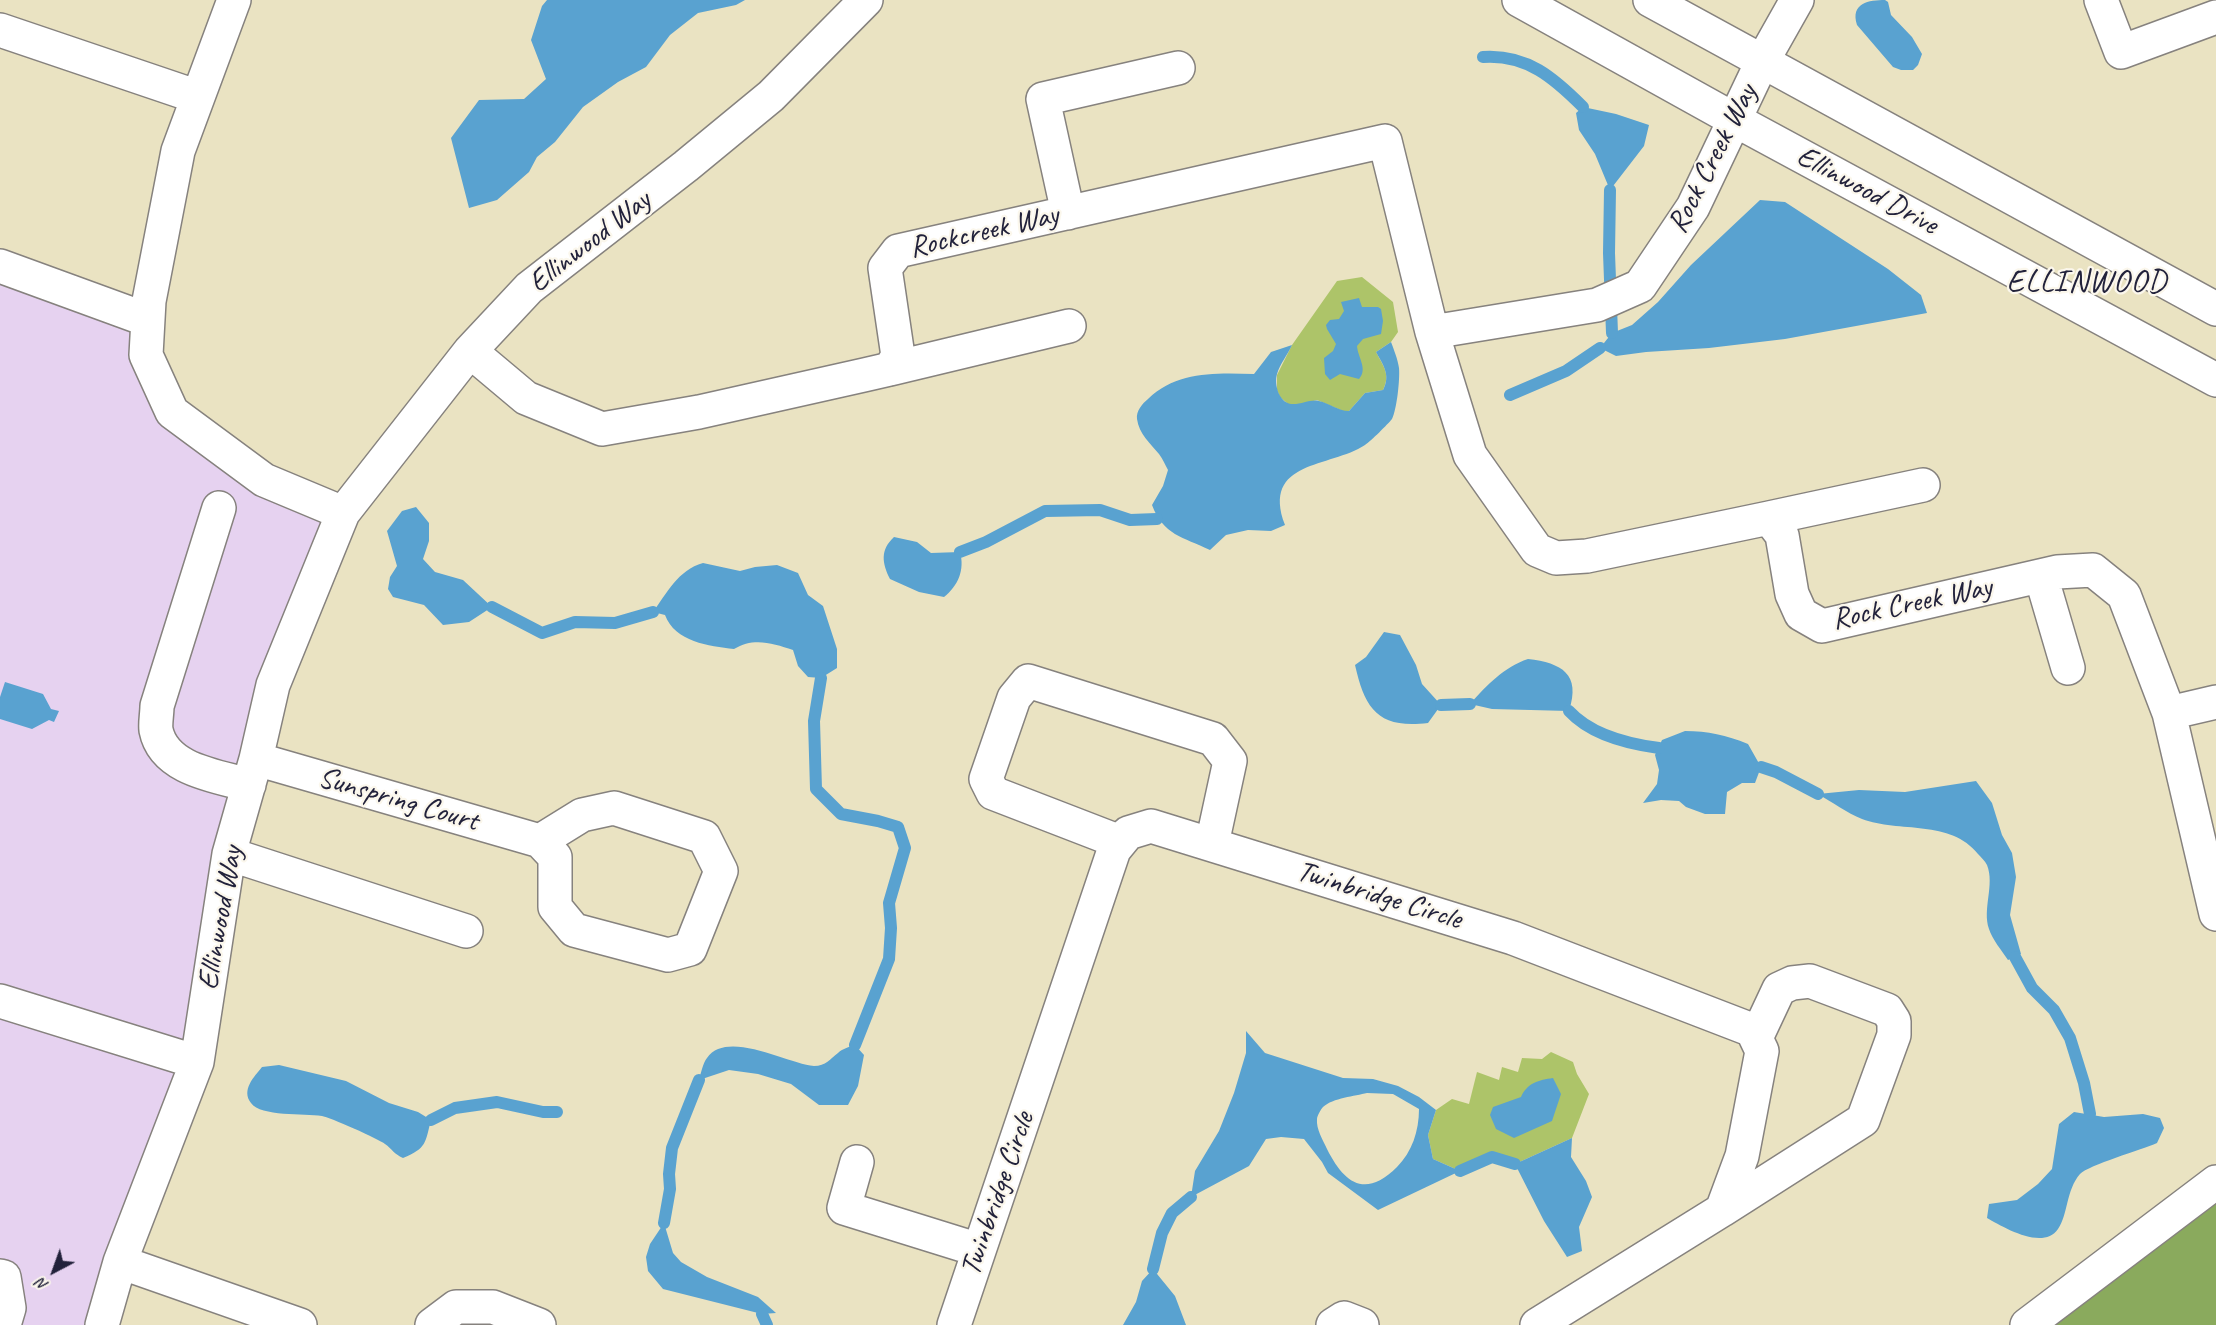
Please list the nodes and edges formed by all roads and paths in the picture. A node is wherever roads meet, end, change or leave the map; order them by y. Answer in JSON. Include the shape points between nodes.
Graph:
{"nodes":[{"id":1,"x":234,"y":0,"type":"edge"},
{"id":2,"x":866,"y":0,"type":"edge"},
{"id":3,"x":1519,"y":0,"type":"edge"},
{"id":4,"x":1650,"y":0,"type":"edge"},
{"id":5,"x":1797,"y":0,"type":"edge"},
{"id":6,"x":2101,"y":0,"type":"edge"},
{"id":7,"x":2216,"y":17,"type":"edge"},
{"id":8,"x":0,"y":30,"type":"edge"},
{"id":9,"x":1762,"y":62,"type":"junction"},
{"id":10,"x":1178,"y":68,"type":"dead end"},
{"id":11,"x":198,"y":97,"type":"junction"},
{"id":12,"x":1735,"y":120,"type":"junction"},
{"id":13,"x":1068,"y":213,"type":"junction"},
{"id":14,"x":0,"y":266,"type":"edge"},
{"id":15,"x":2216,"y":309,"type":"edge"},
{"id":16,"x":148,"y":320,"type":"junction"},
{"id":17,"x":1069,"y":326,"type":"dead end"},
{"id":18,"x":1432,"y":332,"type":"junction"},
{"id":19,"x":470,"y":351,"type":"junction"},
{"id":20,"x":890,"y":369,"type":"junction"},
{"id":21,"x":2216,"y":380,"type":"edge"},
{"id":22,"x":1923,"y":485,"type":"dead end"},
{"id":23,"x":219,"y":508,"type":"dead end"},
{"id":24,"x":343,"y":513,"type":"junction"},
{"id":25,"x":1769,"y":518,"type":"junction"},
{"id":26,"x":2041,"y":576,"type":"junction"},
{"id":27,"x":2068,"y":668,"type":"dead end"},
{"id":28,"x":2216,"y":702,"type":"edge"},
{"id":29,"x":2169,"y":713,"type":"junction"},
{"id":30,"x":252,"y":772,"type":"junction"},
{"id":31,"x":2206,"y":830,"type":"edge"},
{"id":32,"x":540,"y":841,"type":"junction"},
{"id":33,"x":1120,"y":843,"type":"junction"},
{"id":34,"x":1212,"y":844,"type":"junction"},
{"id":35,"x":229,"y":854,"type":"junction"},
{"id":36,"x":2216,"y":914,"type":"edge"},
{"id":37,"x":466,"y":931,"type":"dead end"},
{"id":38,"x":0,"y":1001,"type":"edge"},
{"id":39,"x":1756,"y":1038,"type":"junction"},
{"id":40,"x":197,"y":1062,"type":"junction"},
{"id":41,"x":857,"y":1162,"type":"dead end"},
{"id":42,"x":2216,"y":1182,"type":"edge"},
{"id":43,"x":1722,"y":1210,"type":"junction"},
{"id":44,"x":979,"y":1250,"type":"junction"},
{"id":45,"x":120,"y":1262,"type":"junction"},
{"id":46,"x":0,"y":1275,"type":"edge"},
{"id":47,"x":1580,"y":1314,"type":"edge"},
{"id":48,"x":4,"y":1325,"type":"edge"},
{"id":49,"x":102,"y":1325,"type":"edge"},
{"id":50,"x":300,"y":1325,"type":"edge"},
{"id":51,"x":432,"y":1325,"type":"edge"},
{"id":52,"x":539,"y":1325,"type":"edge"},
{"id":53,"x":954,"y":1325,"type":"edge"},
{"id":54,"x":1333,"y":1325,"type":"edge"},
{"id":55,"x":1362,"y":1325,"type":"edge"},
{"id":56,"x":1537,"y":1325,"type":"edge"},
{"id":57,"x":2027,"y":1325,"type":"edge"}],
"edges":[{"from":1,"to":11,"type":"street"},
{"from":2,"to":19,"type":"street","name":"Ellinwood Way","via":[[771,96],[530,288]]},
{"from":3,"to":12,"type":"street","name":"Ellinwood Drive"},
{"from":4,"to":9,"type":"street","name":"Ellinwood Drive"},
{"from":5,"to":9,"type":"street","name":"Rock Creek Way"},
{"from":6,"to":7,"type":"street","via":[[2121,52]]},
{"from":8,"to":11,"type":"street"},
{"from":9,"to":12,"type":"street","name":"Rock Creek Way"},
{"from":9,"to":15,"type":"street","name":"Ellinwood Drive"},
{"from":10,"to":13,"type":"street","via":[[1043,99]]},
{"from":11,"to":16,"type":"street","via":[[178,151]]},
{"from":12,"to":18,"type":"street","name":"Rock Creek Way","via":[[1693,207],[1640,286],[1597,305]]},
{"from":12,"to":21,"type":"street","name":"Ellinwood Drive"},
{"from":13,"to":18,"type":"street","name":"Rockcreek Way","via":[[1385,141]]},
{"from":13,"to":20,"type":"street","name":"Rockcreek Way","via":[[898,251],[885,268],[898,356]]},
{"from":14,"to":16,"type":"street"},
{"from":16,"to":24,"type":"street","via":[[146,356],[172,412],[264,480]]},
{"from":17,"to":20,"type":"street"},
{"from":18,"to":25,"type":"street","via":[[1470,455],[1537,550],[1556,558],[1587,556]]},
{"from":19,"to":20,"type":"street","via":[[526,398],[602,429],[699,412]]},
{"from":19,"to":24,"type":"street","name":"Ellinwood Way"},
{"from":22,"to":25,"type":"street"},
{"from":23,"to":30,"type":"street","name":"Sunspring Court","via":[[157,706],[156,730],[167,752],[185,766]]},
{"from":24,"to":30,"type":"street","name":"Ellinwood Way","via":[[273,685]]},
{"from":25,"to":26,"type":"street","name":"Rock Creek Way","via":[[1782,535],[1792,594],[1801,614],[1822,626]]},
{"from":26,"to":27,"type":"street"},
{"from":26,"to":29,"type":"street","name":"Rock Creek Way","via":[[2093,570],[2124,595]]},
{"from":28,"to":29,"type":"street"},
{"from":29,"to":31,"type":"street","name":"Rock Creek Way"},
{"from":30,"to":32,"type":"street","name":"Sunspring Court"},
{"from":30,"to":35,"type":"street","name":"Ellinwood Way"},
{"from":31,"to":36,"type":"street","name":"Rock Creek Way"},
{"from":32,"to":32,"type":"street","via":[[582,815],[614,808],[704,837],[721,872],[690,949],[668,956],[574,930],[555,907],[555,857]]},
{"from":33,"to":34,"type":"street","name":"Twinbridge Circle","via":[[1128,833],[1151,826]]},
{"from":33,"to":34,"type":"street","via":[[993,793],[986,779],[1014,698],[1028,681],[1213,739],[1230,761]]},
{"from":33,"to":44,"type":"street","name":"Twinbridge Circle","via":[[1114,850]]},
{"from":34,"to":39,"type":"street","name":"Twinbridge Circle","via":[[1513,938],[1752,1030]]},
{"from":35,"to":37,"type":"street"},
{"from":35,"to":40,"type":"street","name":"Ellinwood Way"},
{"from":38,"to":40,"type":"street"},
{"from":39,"to":43,"type":"street","via":[[1762,1051],[1742,1156]]},
{"from":39,"to":43,"type":"street","via":[[1779,989],[1792,983],[1810,981],[1887,1010],[1894,1021],[1894,1035],[1863,1120]]},
{"from":40,"to":45,"type":"street","name":"Ellinwood Way"},
{"from":41,"to":44,"type":"street","via":[[843,1208]]},
{"from":42,"to":57,"type":"street"},
{"from":43,"to":47,"type":"street"},
{"from":44,"to":53,"type":"street","name":"Twinbridge Circle"},
{"from":45,"to":49,"type":"street","name":"Ellinwood Way"},
{"from":45,"to":50,"type":"street"},
{"from":46,"to":48,"type":"street","via":[[4,1277],[9,1308]]},
{"from":47,"to":56,"type":"street"},
{"from":51,"to":52,"type":"street","via":[[456,1307],[493,1307]]},
{"from":54,"to":55,"type":"street","via":[[1344,1318]]}]}
